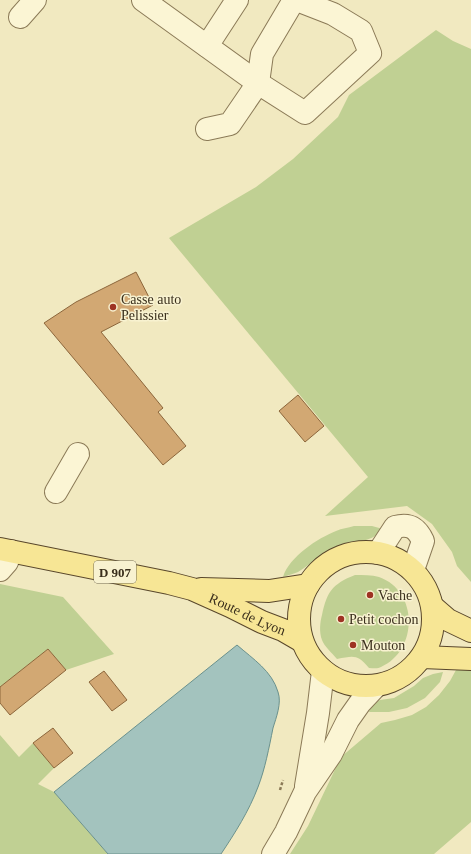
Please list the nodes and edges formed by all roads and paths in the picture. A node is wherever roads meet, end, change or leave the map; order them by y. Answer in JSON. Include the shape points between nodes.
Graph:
{"nodes":[{"id":1,"x":35,"y":0,"type":"edge"},
{"id":2,"x":237,"y":0,"type":"edge"},
{"id":3,"x":295,"y":0,"type":"edge"},
{"id":4,"x":149,"y":2,"type":"edge"},
{"id":5,"x":20,"y":17,"type":"dead end"},
{"id":6,"x":207,"y":46,"type":"junction"},
{"id":7,"x":258,"y":83,"type":"junction"},
{"id":8,"x":207,"y":129,"type":"dead end"},
{"id":9,"x":78,"y":454,"type":"dead end"},
{"id":10,"x":56,"y":492,"type":"dead end"},
{"id":11,"x":5,"y":550,"type":"edge"},
{"id":12,"x":378,"y":553,"type":"junction"},
{"id":13,"x":0,"y":570,"type":"edge"},
{"id":14,"x":413,"y":570,"type":"junction"},
{"id":15,"x":308,"y":585,"type":"junction"},
{"id":16,"x":192,"y":589,"type":"junction"},
{"id":17,"x":433,"y":607,"type":"junction"},
{"id":18,"x":471,"y":631,"type":"edge"},
{"id":19,"x":302,"y":641,"type":"junction"},
{"id":20,"x":422,"y":657,"type":"junction"},
{"id":21,"x":471,"y":659,"type":"edge"},
{"id":22,"x":323,"y":671,"type":"junction"},
{"id":23,"x":376,"y":686,"type":"junction"},
{"id":24,"x":286,"y":773,"type":"dead end"},
{"id":25,"x":305,"y":792,"type":"junction"},
{"id":26,"x":278,"y":794,"type":"dead end"},
{"id":27,"x":274,"y":854,"type":"edge"}],
"edges":[{"from":1,"to":5,"type":"street"},
{"from":2,"to":6,"type":"street"},
{"from":3,"to":7,"type":"street","via":[[262,54]]},
{"from":3,"to":7,"type":"street","via":[[333,14],[361,31],[370,52],[305,113]]},
{"from":4,"to":6,"type":"street"},
{"from":6,"to":7,"type":"street"},
{"from":7,"to":8,"type":"street","via":[[230,124]]},
{"from":9,"to":10,"type":"street"},
{"from":11,"to":13,"type":"street","via":[[7,562]]},
{"from":11,"to":16,"type":"main road","name":"Route de Lyon","number":"D 907"},
{"from":12,"to":14,"type":"main road","via":[[396,559]]},
{"from":12,"to":14,"type":"street","via":[[395,527],[404,525],[412,528],[419,533],[423,542]]},
{"from":12,"to":15,"type":"main road","via":[[358,552],[338,558],[321,569]]},
{"from":14,"to":17,"type":"main road","via":[[426,587]]},
{"from":15,"to":16,"type":"main road","name":"Route de Lyon","number":"D 907","via":[[269,591]]},
{"from":15,"to":19,"type":"main road","via":[[303,595],[299,618]]},
{"from":16,"to":19,"type":"main road","name":"Route de Lyon","number":"D 907"},
{"from":17,"to":18,"type":"main road","via":[[448,620]]},
{"from":17,"to":20,"type":"main road","via":[[432,633]]},
{"from":19,"to":22,"type":"main road","via":[[310,658]]},
{"from":20,"to":21,"type":"main road"},
{"from":20,"to":23,"type":"main road","via":[[410,671],[394,681]]},
{"from":22,"to":23,"type":"main road","via":[[339,681],[357,686]]},
{"from":22,"to":25,"type":"street"},
{"from":23,"to":25,"type":"street","via":[[348,720]]},
{"from":24,"to":26,"type":"path"},
{"from":25,"to":27,"type":"street"}]}
